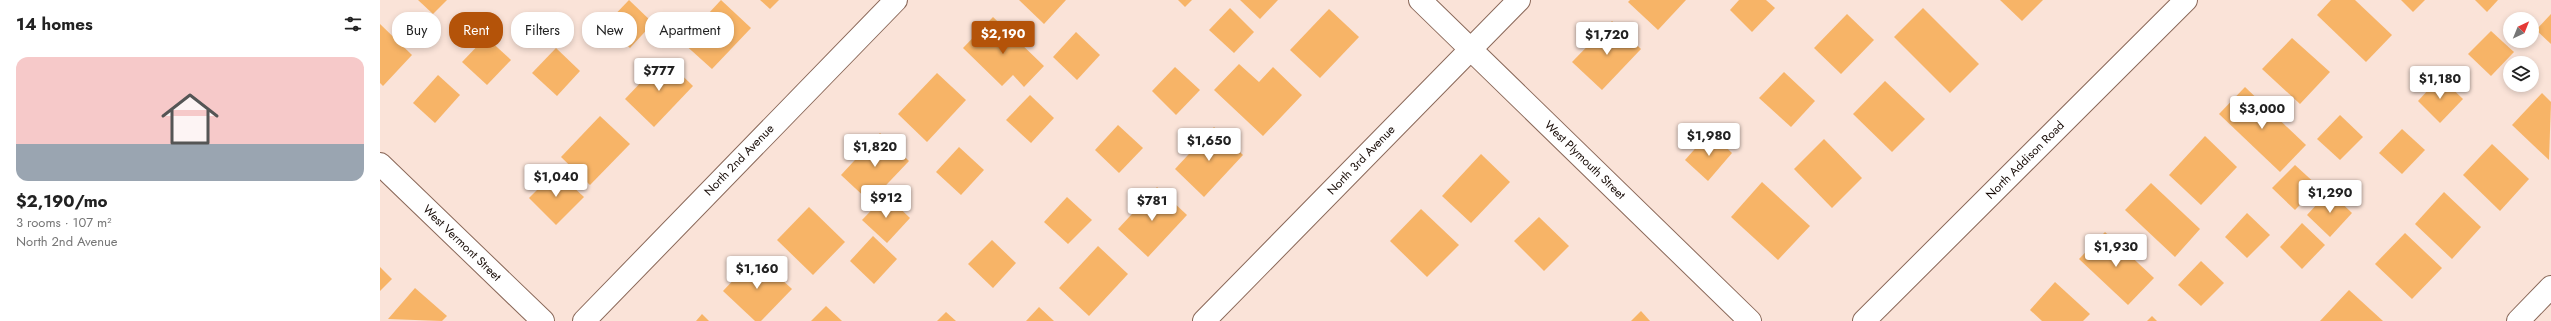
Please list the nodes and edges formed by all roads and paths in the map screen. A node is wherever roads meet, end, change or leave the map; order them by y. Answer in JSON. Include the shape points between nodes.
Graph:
{"nodes":[{"id":1,"x":896,"y":0,"type":"edge"},
{"id":2,"x":1420,"y":0,"type":"edge"},
{"id":3,"x":1519,"y":0,"type":"edge"},
{"id":4,"x":2186,"y":0,"type":"edge"},
{"id":5,"x":1471,"y":49,"type":"junction"},
{"id":6,"x":380,"y":164,"type":"edge"},
{"id":7,"x":2551,"y":287,"type":"edge"},
{"id":8,"x":543,"y":321,"type":"edge"},
{"id":9,"x":584,"y":321,"type":"edge"},
{"id":10,"x":1204,"y":321,"type":"edge"},
{"id":11,"x":1750,"y":321,"type":"edge"},
{"id":12,"x":1864,"y":321,"type":"edge"},
{"id":13,"x":2518,"y":321,"type":"edge"}],
"edges":[{"from":1,"to":9,"type":"street","name":"North 2nd Avenue"},
{"from":2,"to":5,"type":"street","name":"West Plymouth Street"},
{"from":3,"to":5,"type":"street","name":"North 3rd Avenue"},
{"from":4,"to":12,"type":"street","name":"North Addison Road"},
{"from":5,"to":10,"type":"street","name":"North 3rd Avenue"},
{"from":5,"to":11,"type":"street","name":"West Plymouth Street"},
{"from":6,"to":8,"type":"street","name":"West Vermont Street"},
{"from":7,"to":13,"type":"street"}]}
